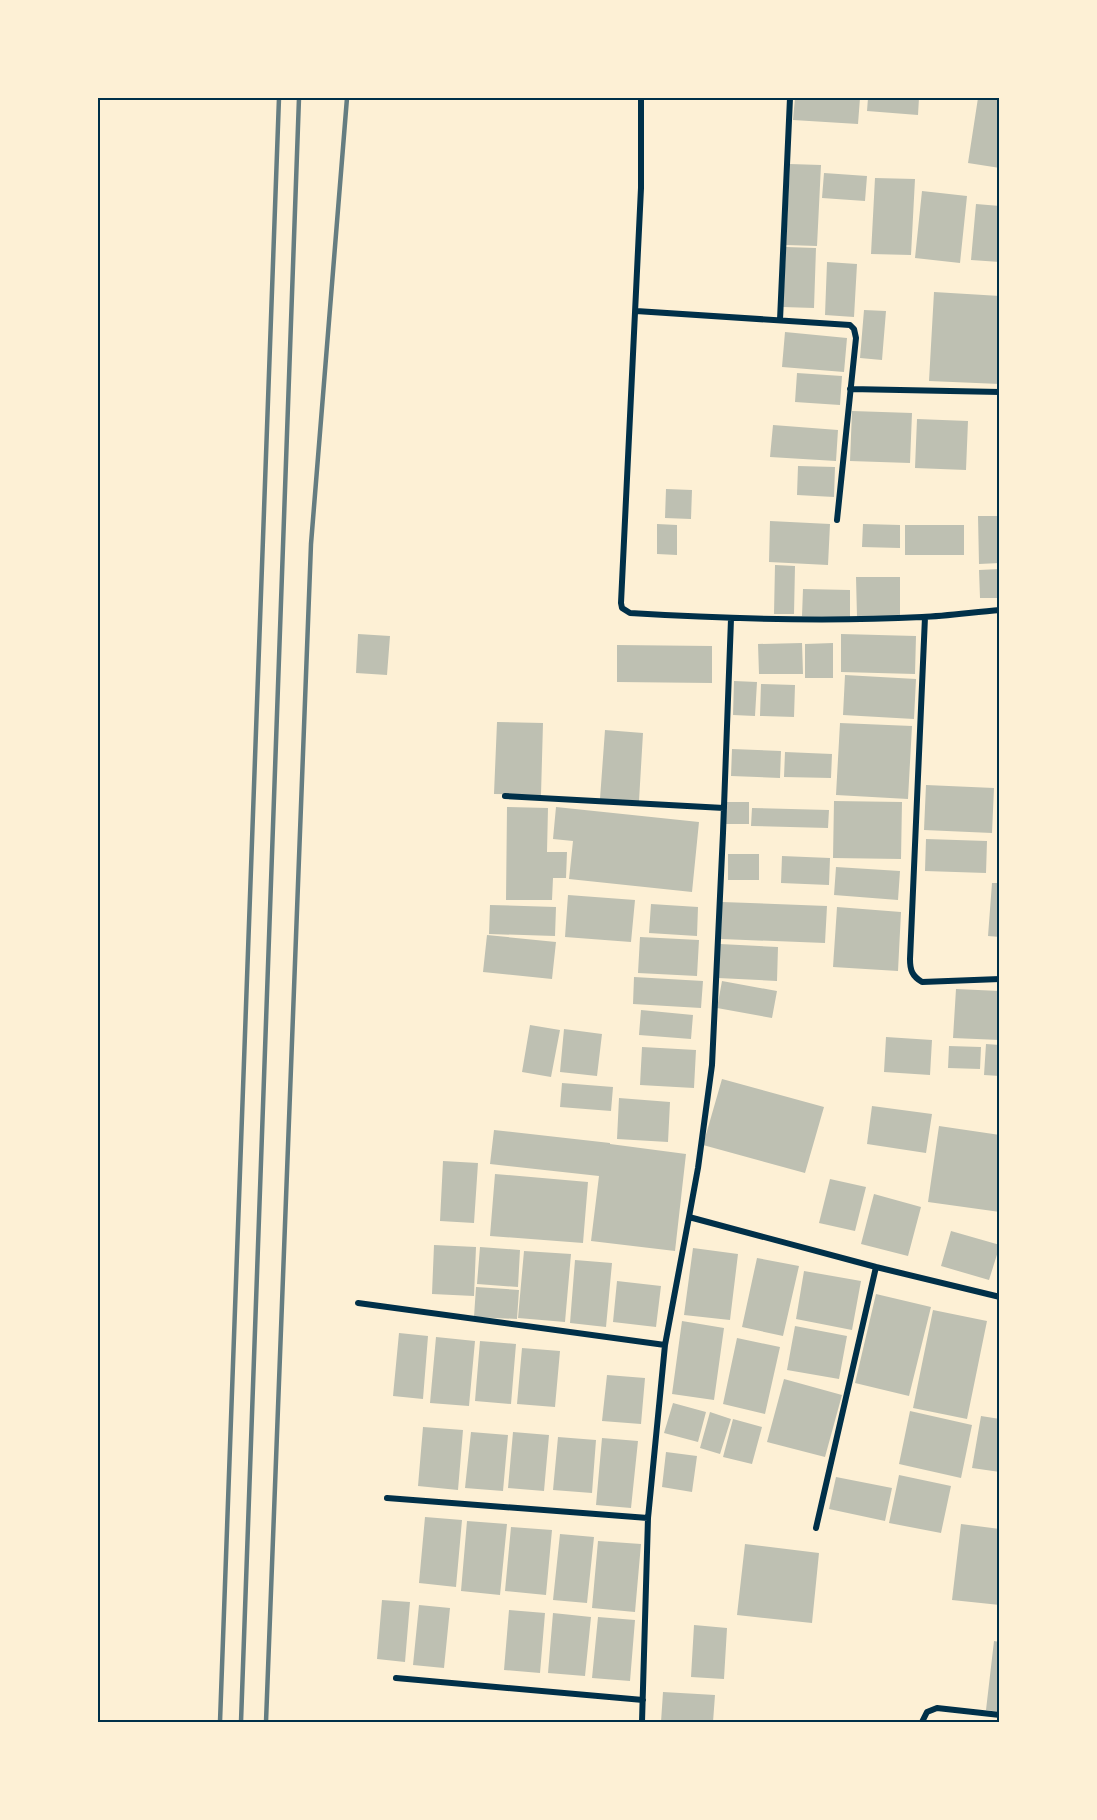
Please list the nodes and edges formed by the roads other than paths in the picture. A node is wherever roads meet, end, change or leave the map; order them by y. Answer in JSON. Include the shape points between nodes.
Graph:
{"nodes":[{"id":1,"x":641,"y":98,"type":"edge"},
{"id":2,"x":790,"y":98,"type":"edge"},
{"id":3,"x":636,"y":311,"type":"junction"},
{"id":4,"x":780,"y":320,"type":"junction"},
{"id":5,"x":850,"y":389,"type":"junction"},
{"id":6,"x":999,"y":392,"type":"edge"},
{"id":7,"x":837,"y":520,"type":"dead end"},
{"id":8,"x":999,"y":610,"type":"edge"},
{"id":9,"x":925,"y":617,"type":"junction"},
{"id":10,"x":730,"y":619,"type":"junction"},
{"id":11,"x":505,"y":796,"type":"dead end"},
{"id":12,"x":724,"y":808,"type":"junction"},
{"id":13,"x":999,"y":979,"type":"edge"},
{"id":14,"x":689,"y":1217,"type":"junction"},
{"id":15,"x":876,"y":1267,"type":"junction"},
{"id":16,"x":999,"y":1297,"type":"edge"},
{"id":17,"x":358,"y":1303,"type":"dead end"},
{"id":18,"x":665,"y":1345,"type":"junction"},
{"id":19,"x":387,"y":1498,"type":"dead end"},
{"id":20,"x":648,"y":1518,"type":"junction"},
{"id":21,"x":816,"y":1528,"type":"dead end"},
{"id":22,"x":396,"y":1678,"type":"dead end"},
{"id":23,"x":643,"y":1700,"type":"junction"},
{"id":24,"x":999,"y":1715,"type":"edge"},
{"id":25,"x":642,"y":1722,"type":"edge"},
{"id":26,"x":922,"y":1722,"type":"edge"}],
"edges":[{"from":1,"to":3,"type":"street"},
{"from":2,"to":4,"type":"street"},
{"from":3,"to":4,"type":"street"},
{"from":3,"to":10,"type":"street","via":[[622,608],[630,613]]},
{"from":4,"to":5,"type":"street","via":[[850,325],[856,338]]},
{"from":5,"to":6,"type":"street"},
{"from":5,"to":7,"type":"street"},
{"from":8,"to":9,"type":"street"},
{"from":9,"to":10,"type":"street","via":[[828,621]]},
{"from":9,"to":13,"type":"street","via":[[911,972],[922,982]]},
{"from":10,"to":12,"type":"street"},
{"from":11,"to":12,"type":"street"},
{"from":12,"to":14,"type":"street","via":[[712,1065]]},
{"from":14,"to":15,"type":"street"},
{"from":14,"to":18,"type":"street"},
{"from":15,"to":16,"type":"street"},
{"from":15,"to":21,"type":"street"},
{"from":17,"to":18,"type":"street"},
{"from":18,"to":20,"type":"street"},
{"from":19,"to":20,"type":"street"},
{"from":20,"to":23,"type":"street"},
{"from":22,"to":23,"type":"street"},
{"from":23,"to":25,"type":"street"},
{"from":24,"to":26,"type":"street","via":[[938,1708],[927,1712]]}]}
